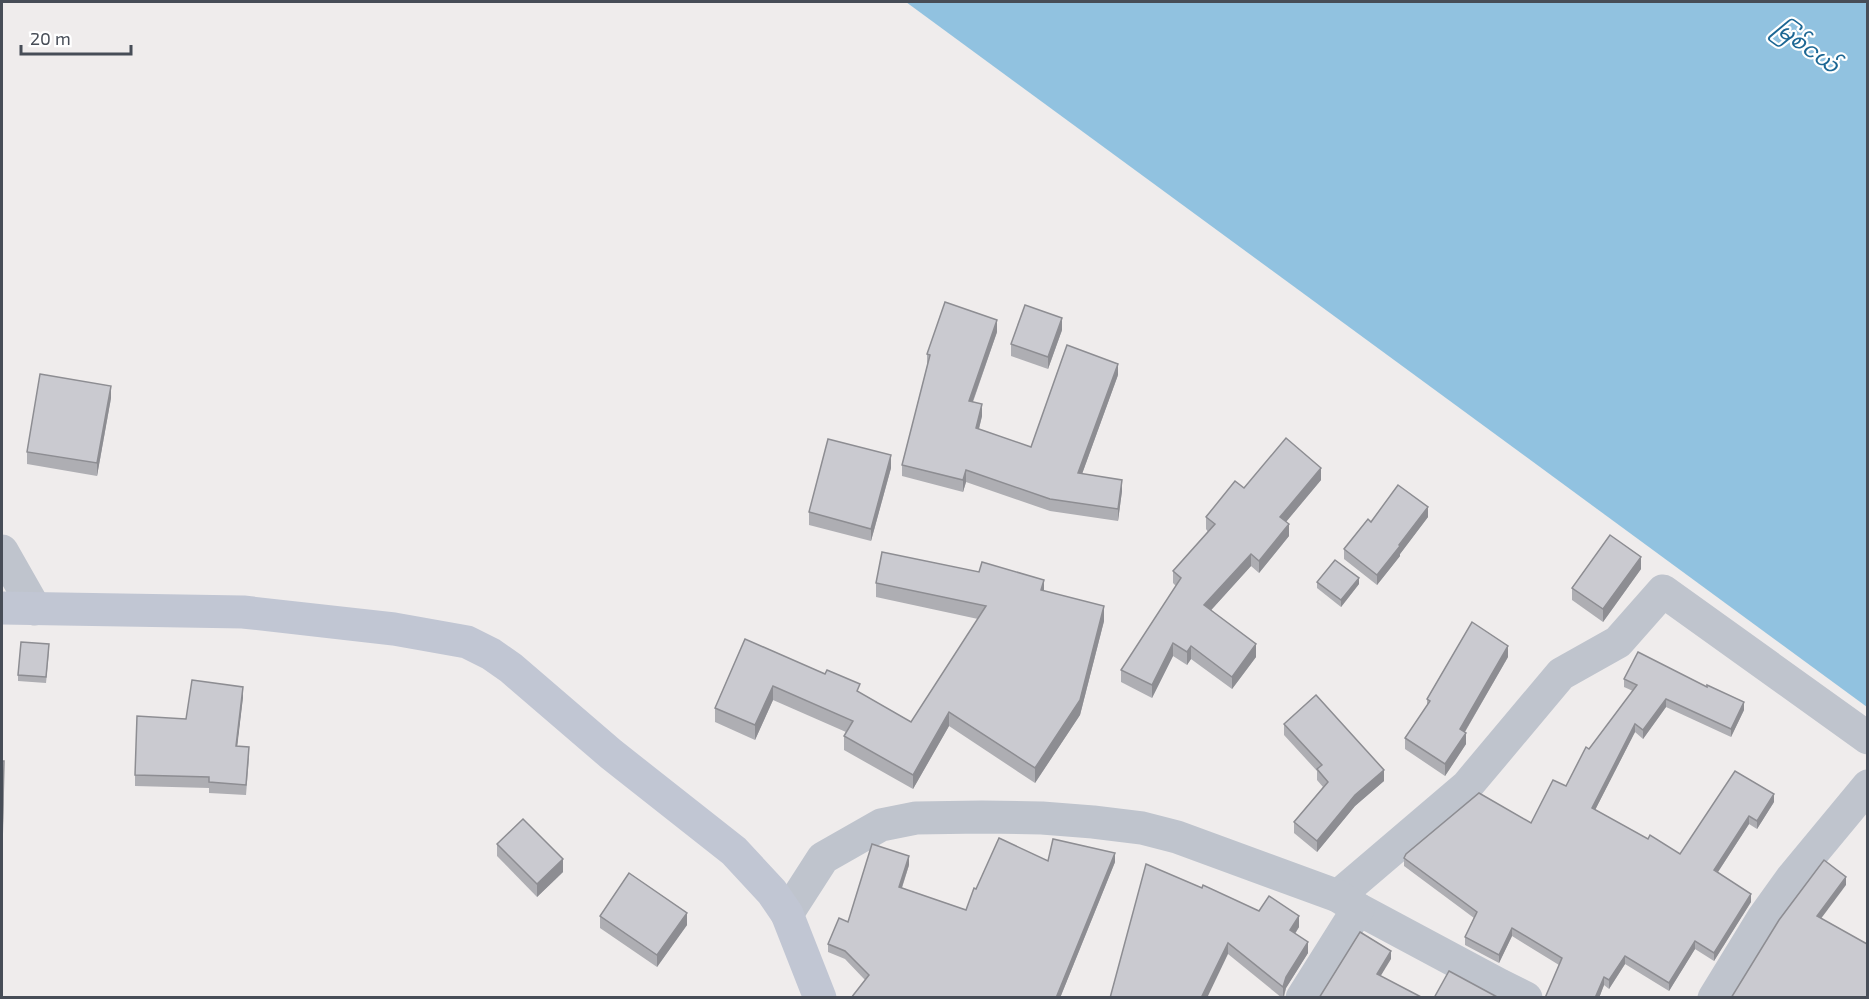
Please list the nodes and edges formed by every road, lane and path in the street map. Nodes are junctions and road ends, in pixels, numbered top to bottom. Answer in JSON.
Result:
{"nodes":[{"id":1,"x":2,"y":551,"type":"edge"},
{"id":2,"x":2,"y":608,"type":"edge"},
{"id":3,"x":36,"y":609,"type":"junction"},
{"id":4,"x":1868,"y":738,"type":"edge"},
{"id":5,"x":1868,"y":786,"type":"edge"},
{"id":6,"x":1348,"y":902,"type":"junction"},
{"id":7,"x":787,"y":914,"type":"junction"},
{"id":8,"x":820,"y":998,"type":"edge"},
{"id":9,"x":1302,"y":998,"type":"edge"},
{"id":10,"x":1526,"y":998,"type":"edge"},
{"id":11,"x":1714,"y":998,"type":"edge"}],
"edges":[{"from":1,"to":3,"type":"street"},
{"from":2,"to":3,"type":"street"},
{"from":3,"to":7,"type":"street"},
{"from":4,"to":6,"type":"street"},
{"from":5,"to":11,"type":"street"},
{"from":6,"to":7,"type":"street"},
{"from":6,"to":9,"type":"street"},
{"from":6,"to":10,"type":"street"},
{"from":7,"to":8,"type":"street"}]}
